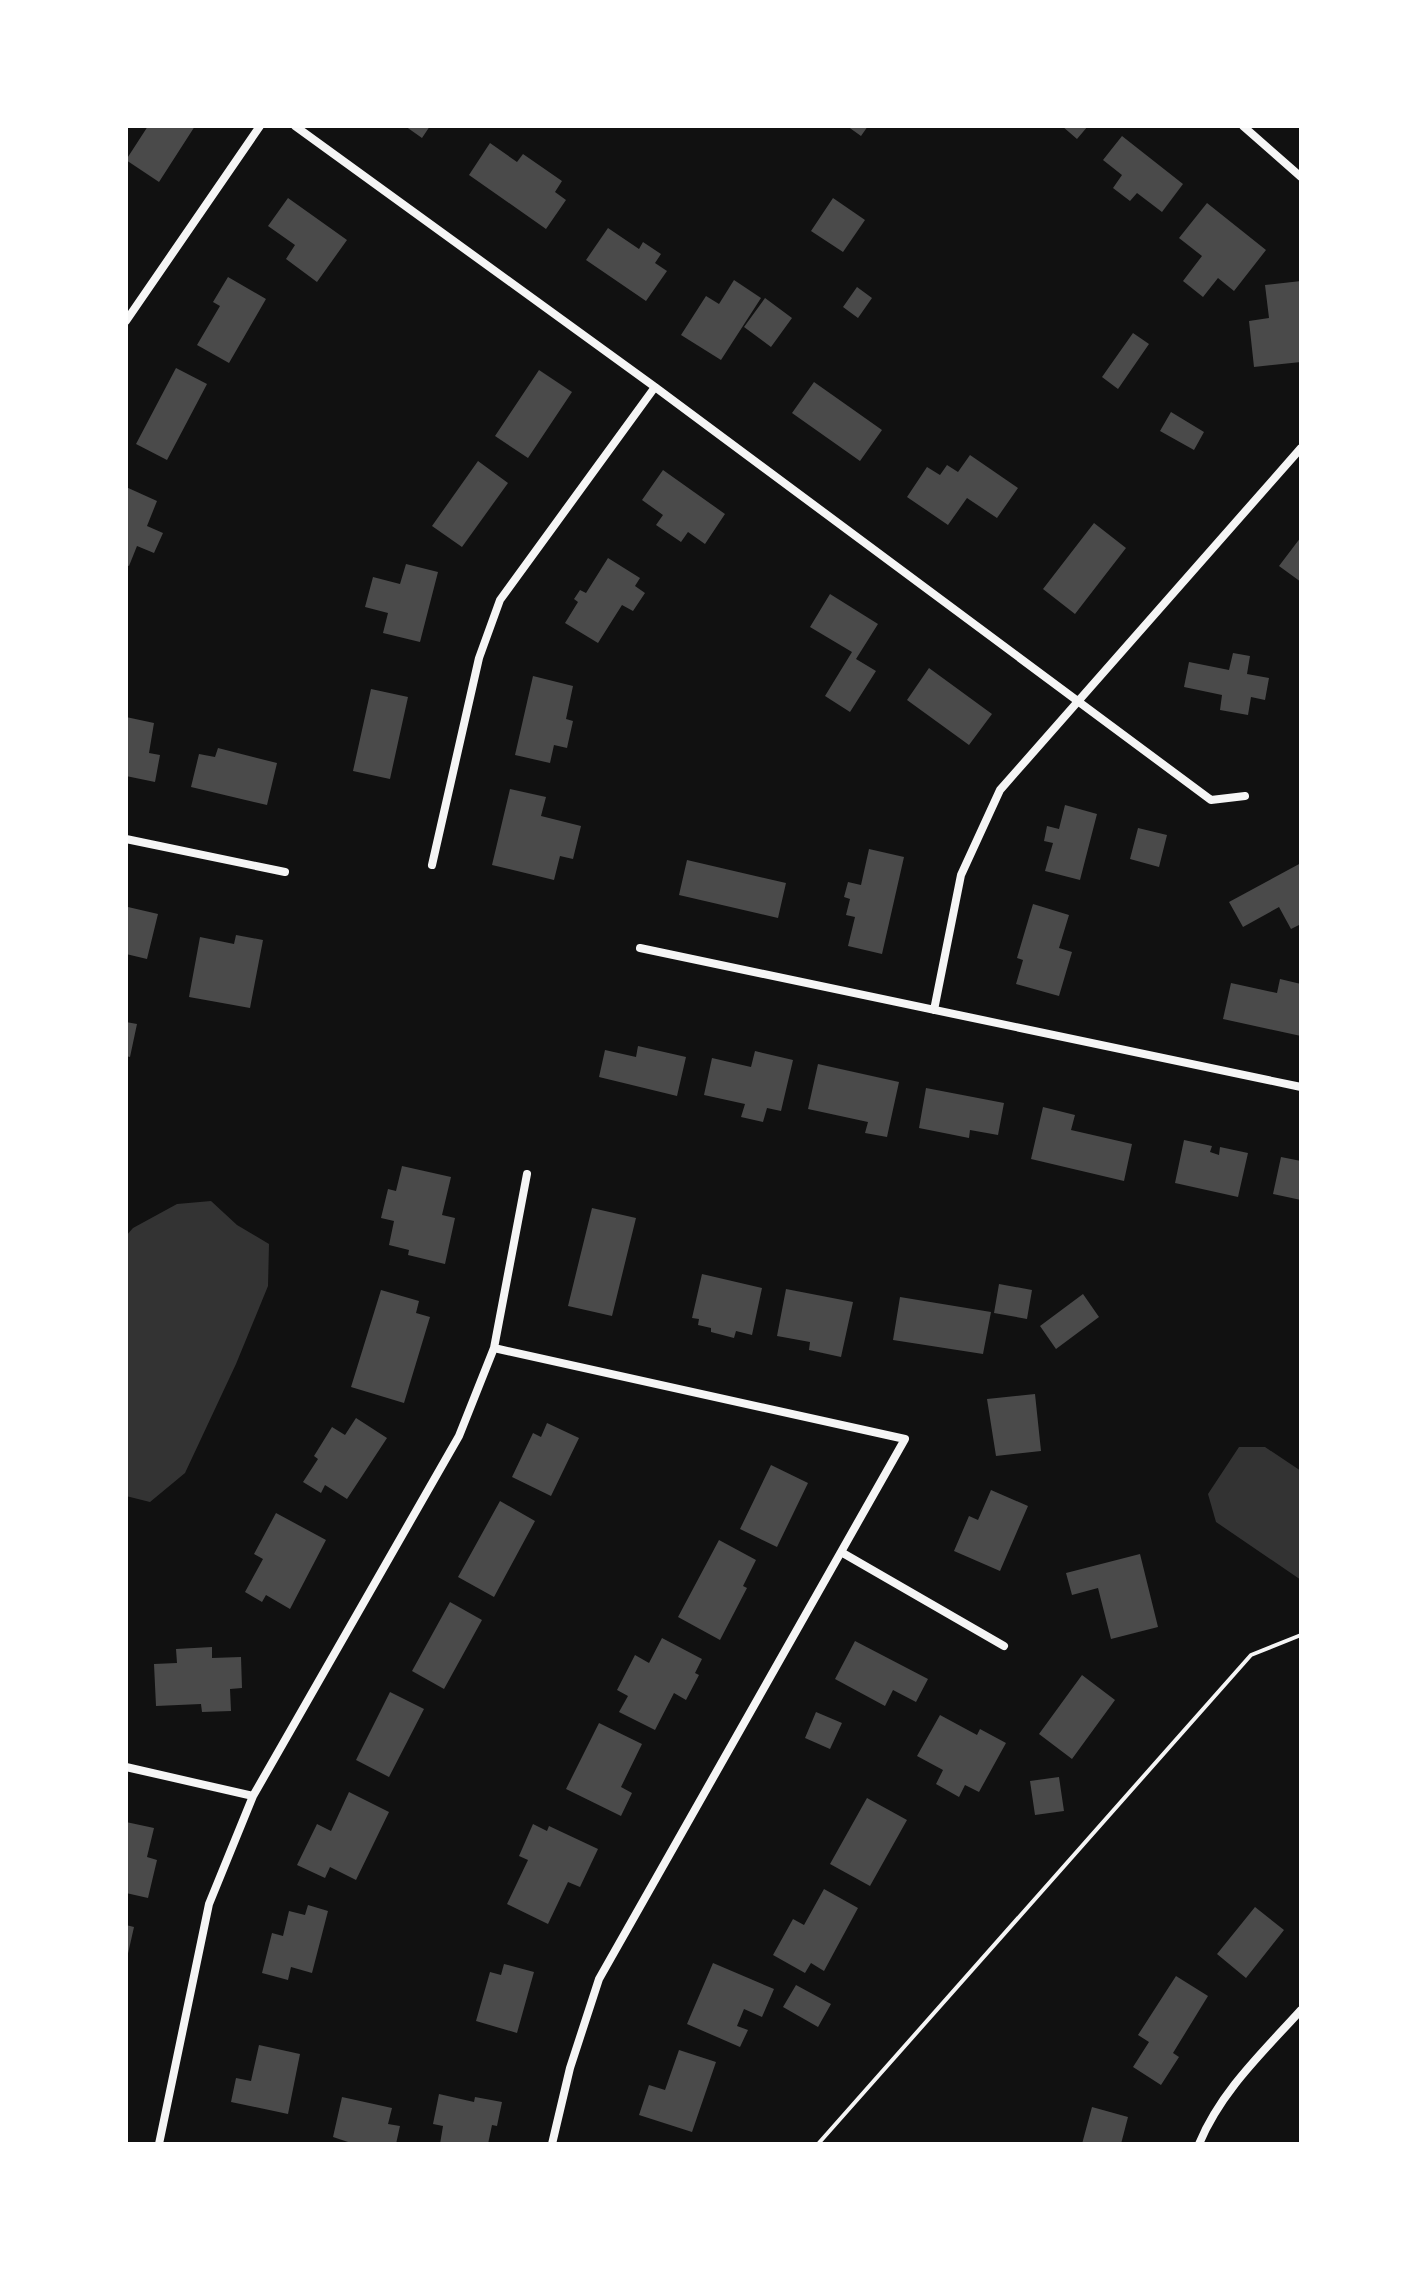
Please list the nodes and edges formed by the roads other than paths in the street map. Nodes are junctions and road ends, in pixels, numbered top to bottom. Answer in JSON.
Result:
{"nodes":[{"id":1,"x":260,"y":126,"type":"edge"},
{"id":2,"x":295,"y":126,"type":"edge"},
{"id":3,"x":1243,"y":126,"type":"edge"},
{"id":4,"x":1300,"y":175,"type":"edge"},
{"id":5,"x":126,"y":321,"type":"edge"},
{"id":6,"x":655,"y":387,"type":"junction"},
{"id":7,"x":1301,"y":448,"type":"edge"},
{"id":8,"x":1077,"y":701,"type":"junction"},
{"id":9,"x":1245,"y":796,"type":"dead end"},
{"id":10,"x":126,"y":839,"type":"edge"},
{"id":11,"x":432,"y":865,"type":"dead end"},
{"id":12,"x":285,"y":872,"type":"dead end"},
{"id":13,"x":640,"y":948,"type":"dead end"},
{"id":14,"x":934,"y":1010,"type":"junction"},
{"id":15,"x":1301,"y":1087,"type":"edge"},
{"id":16,"x":527,"y":1174,"type":"dead end"},
{"id":17,"x":494,"y":1348,"type":"junction"},
{"id":18,"x":841,"y":1552,"type":"junction"},
{"id":19,"x":1004,"y":1646,"type":"dead end"},
{"id":20,"x":126,"y":1767,"type":"edge"},
{"id":21,"x":253,"y":1796,"type":"junction"},
{"id":22,"x":1301,"y":2010,"type":"edge"},
{"id":23,"x":159,"y":2144,"type":"edge"},
{"id":24,"x":552,"y":2144,"type":"edge"},
{"id":25,"x":1199,"y":2144,"type":"edge"}],
"edges":[{"from":1,"to":5,"type":"street"},
{"from":2,"to":6,"type":"street"},
{"from":3,"to":4,"type":"street"},
{"from":6,"to":8,"type":"street"},
{"from":6,"to":11,"type":"street"},
{"from":7,"to":8,"type":"street"},
{"from":8,"to":9,"type":"street"},
{"from":8,"to":14,"type":"street"},
{"from":10,"to":12,"type":"street"},
{"from":13,"to":14,"type":"street"},
{"from":14,"to":15,"type":"street"},
{"from":16,"to":17,"type":"street"},
{"from":17,"to":18,"type":"street"},
{"from":17,"to":21,"type":"street"},
{"from":18,"to":19,"type":"street"},
{"from":18,"to":24,"type":"street"},
{"from":20,"to":21,"type":"street"},
{"from":21,"to":23,"type":"street"},
{"from":22,"to":25,"type":"street"}]}
